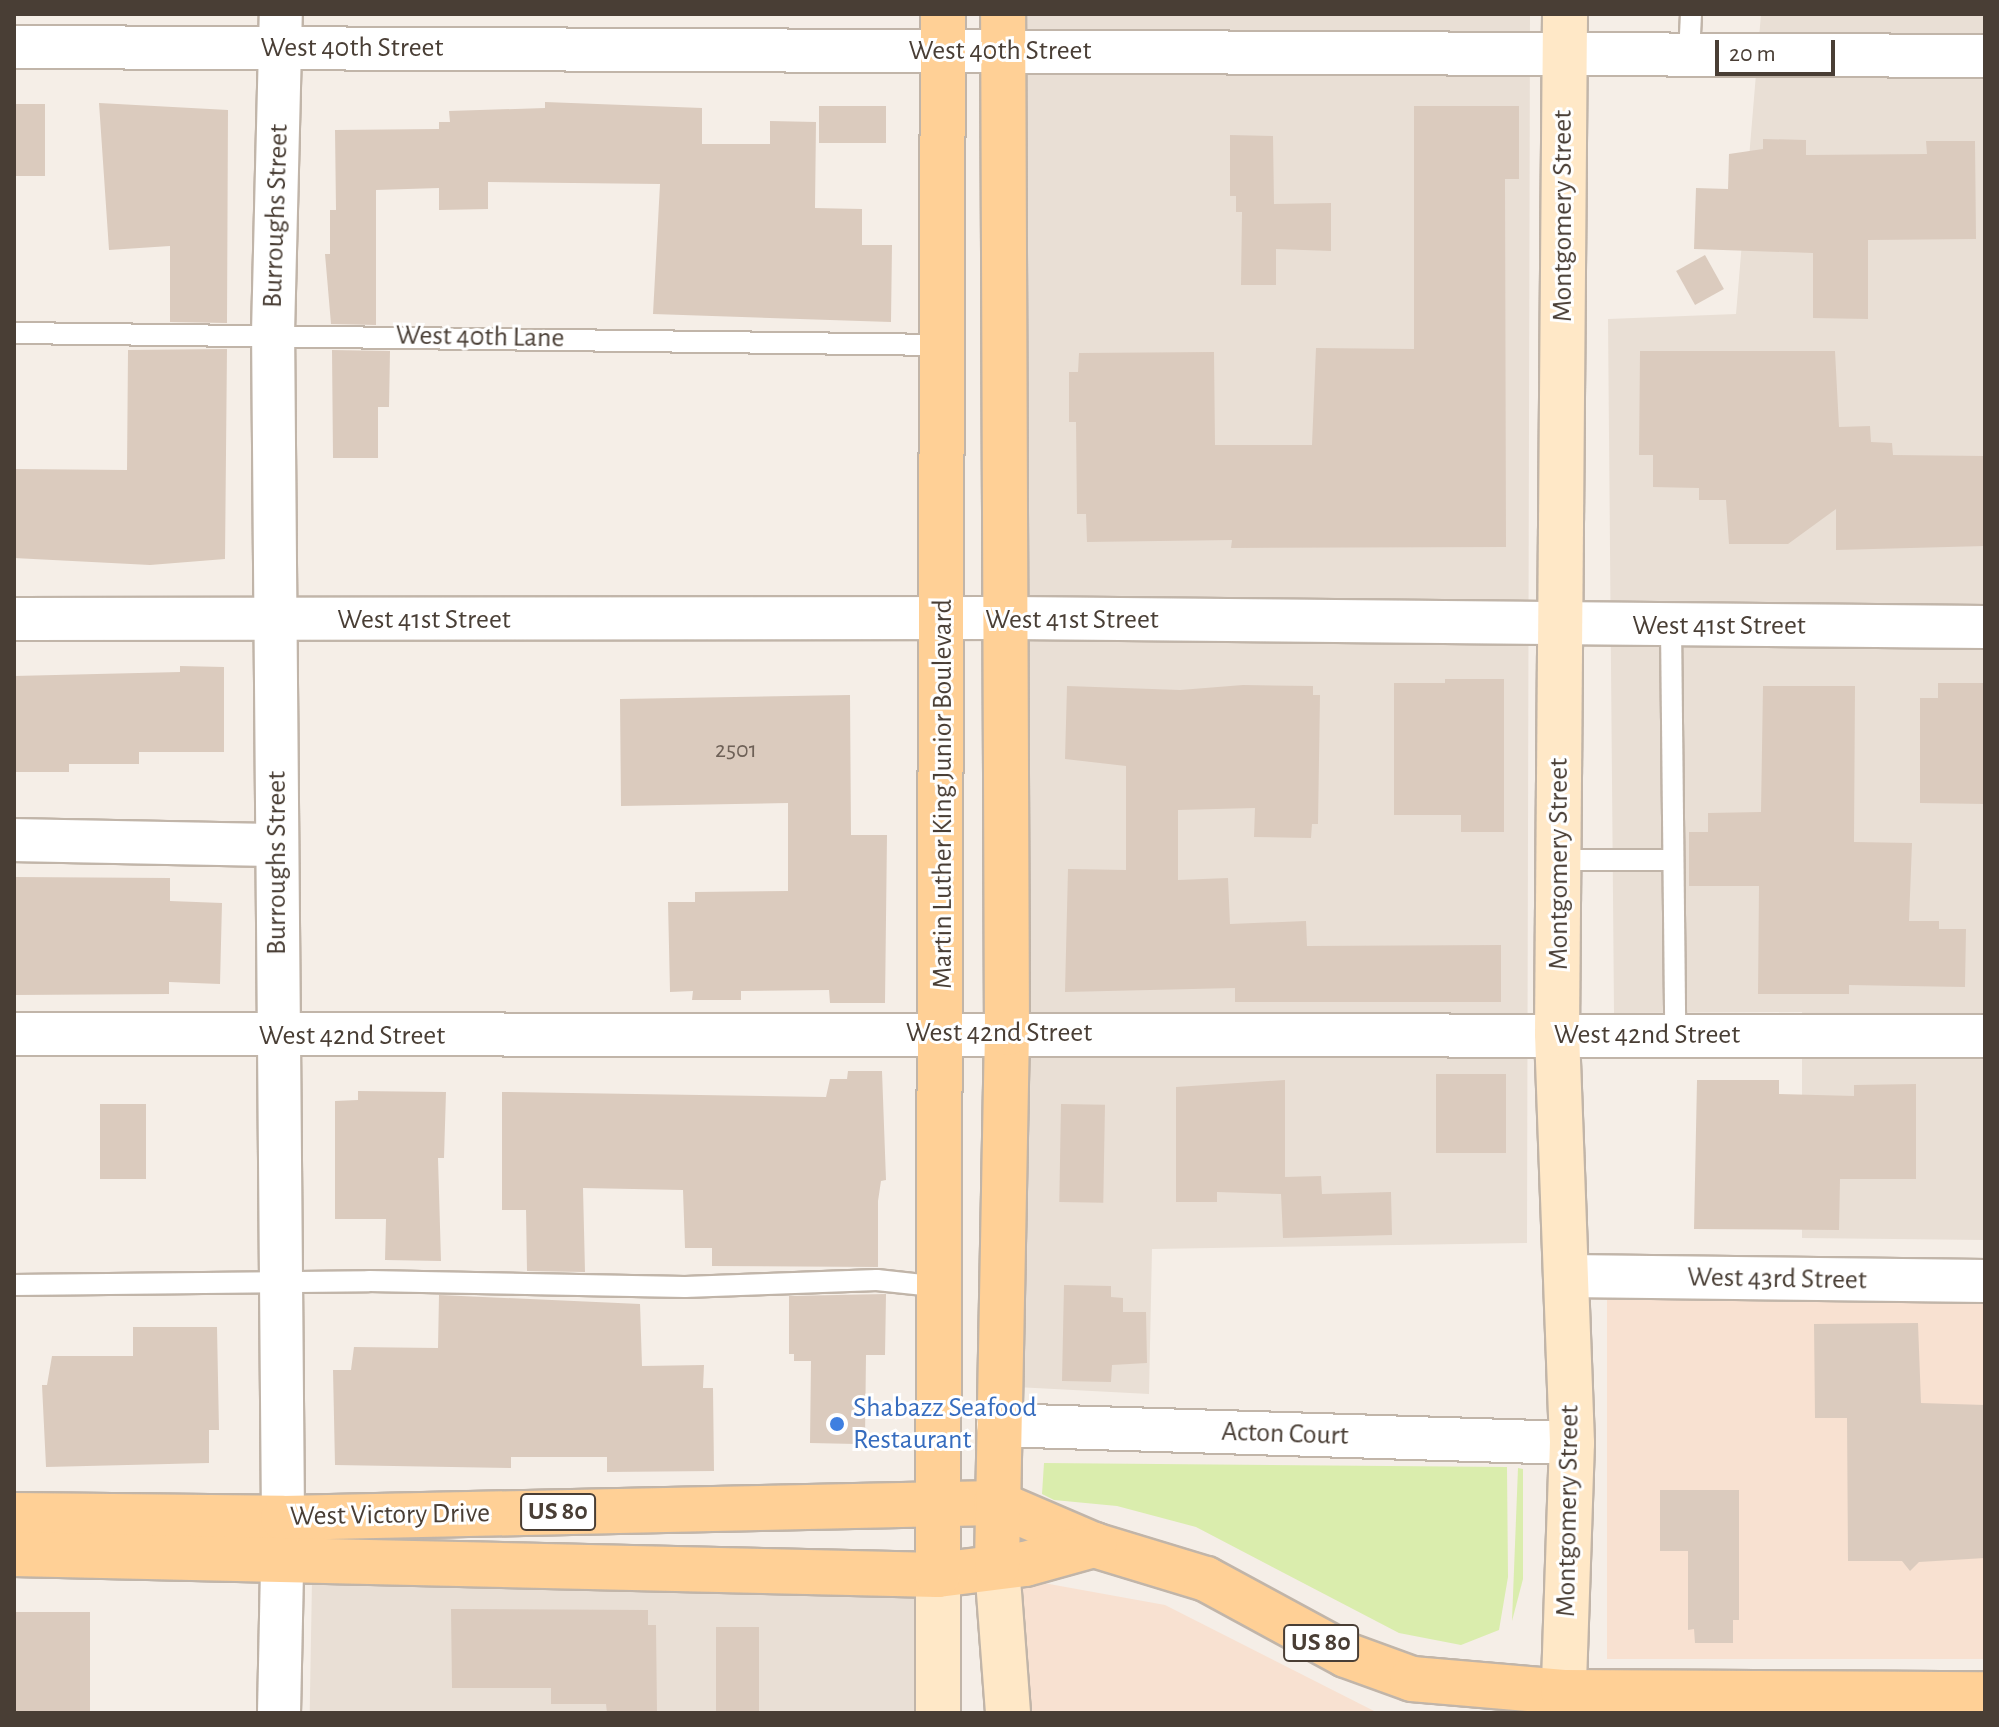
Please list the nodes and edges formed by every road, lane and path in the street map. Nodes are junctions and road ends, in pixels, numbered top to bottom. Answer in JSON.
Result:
{"nodes":[{"id":1,"x":1691,"y":14,"type":"edge"},
{"id":2,"x":281,"y":31,"type":"edge"},
{"id":3,"x":943,"y":32,"type":"edge"},
{"id":4,"x":1003,"y":32,"type":"edge"},
{"id":5,"x":1564,"y":34,"type":"edge"},
{"id":6,"x":14,"y":47,"type":"edge"},
{"id":7,"x":1689,"y":55,"type":"junction"},
{"id":8,"x":1985,"y":56,"type":"edge"},
{"id":9,"x":14,"y":333,"type":"edge"},
{"id":10,"x":273,"y":333,"type":"junction"},
{"id":11,"x":946,"y":345,"type":"junction"},
{"id":12,"x":1008,"y":618,"type":"junction"},
{"id":13,"x":14,"y":619,"type":"edge"},
{"id":14,"x":278,"y":620,"type":"junction"},
{"id":15,"x":944,"y":621,"type":"junction"},
{"id":16,"x":1560,"y":625,"type":"junction"},
{"id":17,"x":1671,"y":626,"type":"junction"},
{"id":18,"x":1985,"y":627,"type":"edge"},
{"id":19,"x":14,"y":840,"type":"edge"},
{"id":20,"x":277,"y":845,"type":"junction"},
{"id":21,"x":1559,"y":860,"type":"junction"},
{"id":22,"x":1673,"y":860,"type":"junction"},
{"id":23,"x":942,"y":1031,"type":"junction"},
{"id":24,"x":1007,"y":1033,"type":"junction"},
{"id":25,"x":14,"y":1034,"type":"edge"},
{"id":26,"x":1557,"y":1034,"type":"junction"},
{"id":27,"x":1675,"y":1035,"type":"junction"},
{"id":28,"x":1985,"y":1036,"type":"edge"},
{"id":29,"x":277,"y":1037,"type":"junction"},
{"id":30,"x":1568,"y":1276,"type":"junction"},
{"id":31,"x":1985,"y":1281,"type":"edge"},
{"id":32,"x":14,"y":1285,"type":"edge"},
{"id":33,"x":280,"y":1286,"type":"junction"},
{"id":34,"x":941,"y":1287,"type":"junction"},
{"id":35,"x":998,"y":1425,"type":"junction"},
{"id":36,"x":1572,"y":1443,"type":"junction"},
{"id":37,"x":996,"y":1503,"type":"junction"},
{"id":38,"x":940,"y":1505,"type":"junction"},
{"id":39,"x":14,"y":1515,"type":"edge"},
{"id":40,"x":282,"y":1538,"type":"junction"},
{"id":41,"x":1094,"y":1545,"type":"junction"},
{"id":42,"x":14,"y":1554,"type":"edge"},
{"id":43,"x":997,"y":1566,"type":"junction"},
{"id":44,"x":938,"y":1575,"type":"junction"},
{"id":45,"x":1985,"y":1694,"type":"edge"},
{"id":46,"x":1563,"y":1702,"type":"edge"},
{"id":47,"x":279,"y":1713,"type":"edge"},
{"id":48,"x":938,"y":1713,"type":"edge"},
{"id":49,"x":1008,"y":1713,"type":"edge"}],
"edges":[{"from":1,"to":7,"type":"lane"},
{"from":2,"to":3,"type":"street","name":"West 40th Street"},
{"from":2,"to":6,"type":"street","name":"West 40th Street"},
{"from":2,"to":10,"type":"street","name":"Burroughs Street"},
{"from":3,"to":4,"type":"street","name":"West 40th Street"},
{"from":3,"to":11,"type":"main road","name":"Martin Luther King Junior Boulevard"},
{"from":4,"to":5,"type":"street","name":"West 40th Street"},
{"from":4,"to":12,"type":"main road"},
{"from":5,"to":7,"type":"street","name":"West 40th Street"},
{"from":5,"to":16,"type":"main road","name":"Montgomery Street"},
{"from":7,"to":8,"type":"street","name":"West 40th Street"},
{"from":9,"to":10,"type":"lane","name":"West 40th Lane"},
{"from":10,"to":11,"type":"lane","name":"West 40th Lane"},
{"from":10,"to":14,"type":"street","name":"Burroughs Street"},
{"from":11,"to":15,"type":"main road","name":"Martin Luther King Junior Boulevard"},
{"from":12,"to":15,"type":"street","name":"West 41st Street"},
{"from":12,"to":16,"type":"street","name":"West 41st Street"},
{"from":12,"to":24,"type":"main road"},
{"from":13,"to":14,"type":"street","name":"West 41st Street"},
{"from":14,"to":15,"type":"street","name":"West 41st Street"},
{"from":14,"to":20,"type":"street","name":"Burroughs Street"},
{"from":15,"to":23,"type":"main road","name":"Martin Luther King Junior Boulevard"},
{"from":16,"to":17,"type":"street","name":"West 41st Street"},
{"from":16,"to":21,"type":"main road","name":"Montgomery Street"},
{"from":17,"to":18,"type":"street","name":"West 41st Street"},
{"from":17,"to":22,"type":"lane"},
{"from":19,"to":20,"type":"street"},
{"from":20,"to":29,"type":"street","name":"Burroughs Street"},
{"from":21,"to":22,"type":"lane"},
{"from":21,"to":26,"type":"main road","name":"Montgomery Street"},
{"from":22,"to":27,"type":"lane"},
{"from":23,"to":24,"type":"street","name":"West 42nd Street"},
{"from":23,"to":29,"type":"street","name":"West 42nd Street"},
{"from":23,"to":34,"type":"main road","name":"Martin Luther King Junior Boulevard"},
{"from":24,"to":26,"type":"street","name":"West 42nd Street"},
{"from":24,"to":35,"type":"main road"},
{"from":25,"to":29,"type":"street","name":"West 42nd Street"},
{"from":26,"to":27,"type":"street","name":"West 42nd Street"},
{"from":26,"to":30,"type":"main road","name":"Montgomery Street"},
{"from":27,"to":28,"type":"street","name":"West 42nd Street"},
{"from":29,"to":33,"type":"street","name":"Burroughs Street"},
{"from":30,"to":31,"type":"street","name":"West 43rd Street"},
{"from":30,"to":36,"type":"main road","name":"Montgomery Street"},
{"from":32,"to":33,"type":"lane"},
{"from":33,"to":34,"type":"lane"},
{"from":33,"to":40,"type":"street","name":"Burroughs Street"},
{"from":34,"to":38,"type":"main road","name":"Martin Luther King Junior Boulevard"},
{"from":35,"to":36,"type":"street","name":"Acton Court"},
{"from":35,"to":37,"type":"main road"},
{"from":36,"to":46,"type":"main road","name":"Montgomery Street"},
{"from":37,"to":38,"type":"main road","name":"West Victory Drive","number":"US 80"},
{"from":37,"to":41,"type":"main road","name":"West Victory Drive","number":"US 80"},
{"from":37,"to":43,"type":"main road"},
{"from":38,"to":40,"type":"main road","name":"West Victory Drive","number":"US 80"},
{"from":38,"to":44,"type":"main road","name":"Martin Luther King Junior Boulevard"},
{"from":39,"to":40,"type":"main road","name":"West Victory Drive","number":"US 80"},
{"from":40,"to":42,"type":"main road","name":"West Victory Drive","number":"US 80"},
{"from":40,"to":44,"type":"main road","name":"West Victory Drive","number":"US 80"},
{"from":40,"to":47,"type":"street","name":"Burroughs Street"},
{"from":41,"to":43,"type":"main road","name":"West Victory Drive","number":"US 80"},
{"from":41,"to":46,"type":"main road","name":"West Victory Drive","number":"US 80"},
{"from":43,"to":44,"type":"main road","name":"West Victory Drive","number":"US 80"},
{"from":43,"to":49,"type":"main road"},
{"from":44,"to":48,"type":"main road"},
{"from":45,"to":46,"type":"main road","name":"West Victory Drive","number":"US 80"}]}
